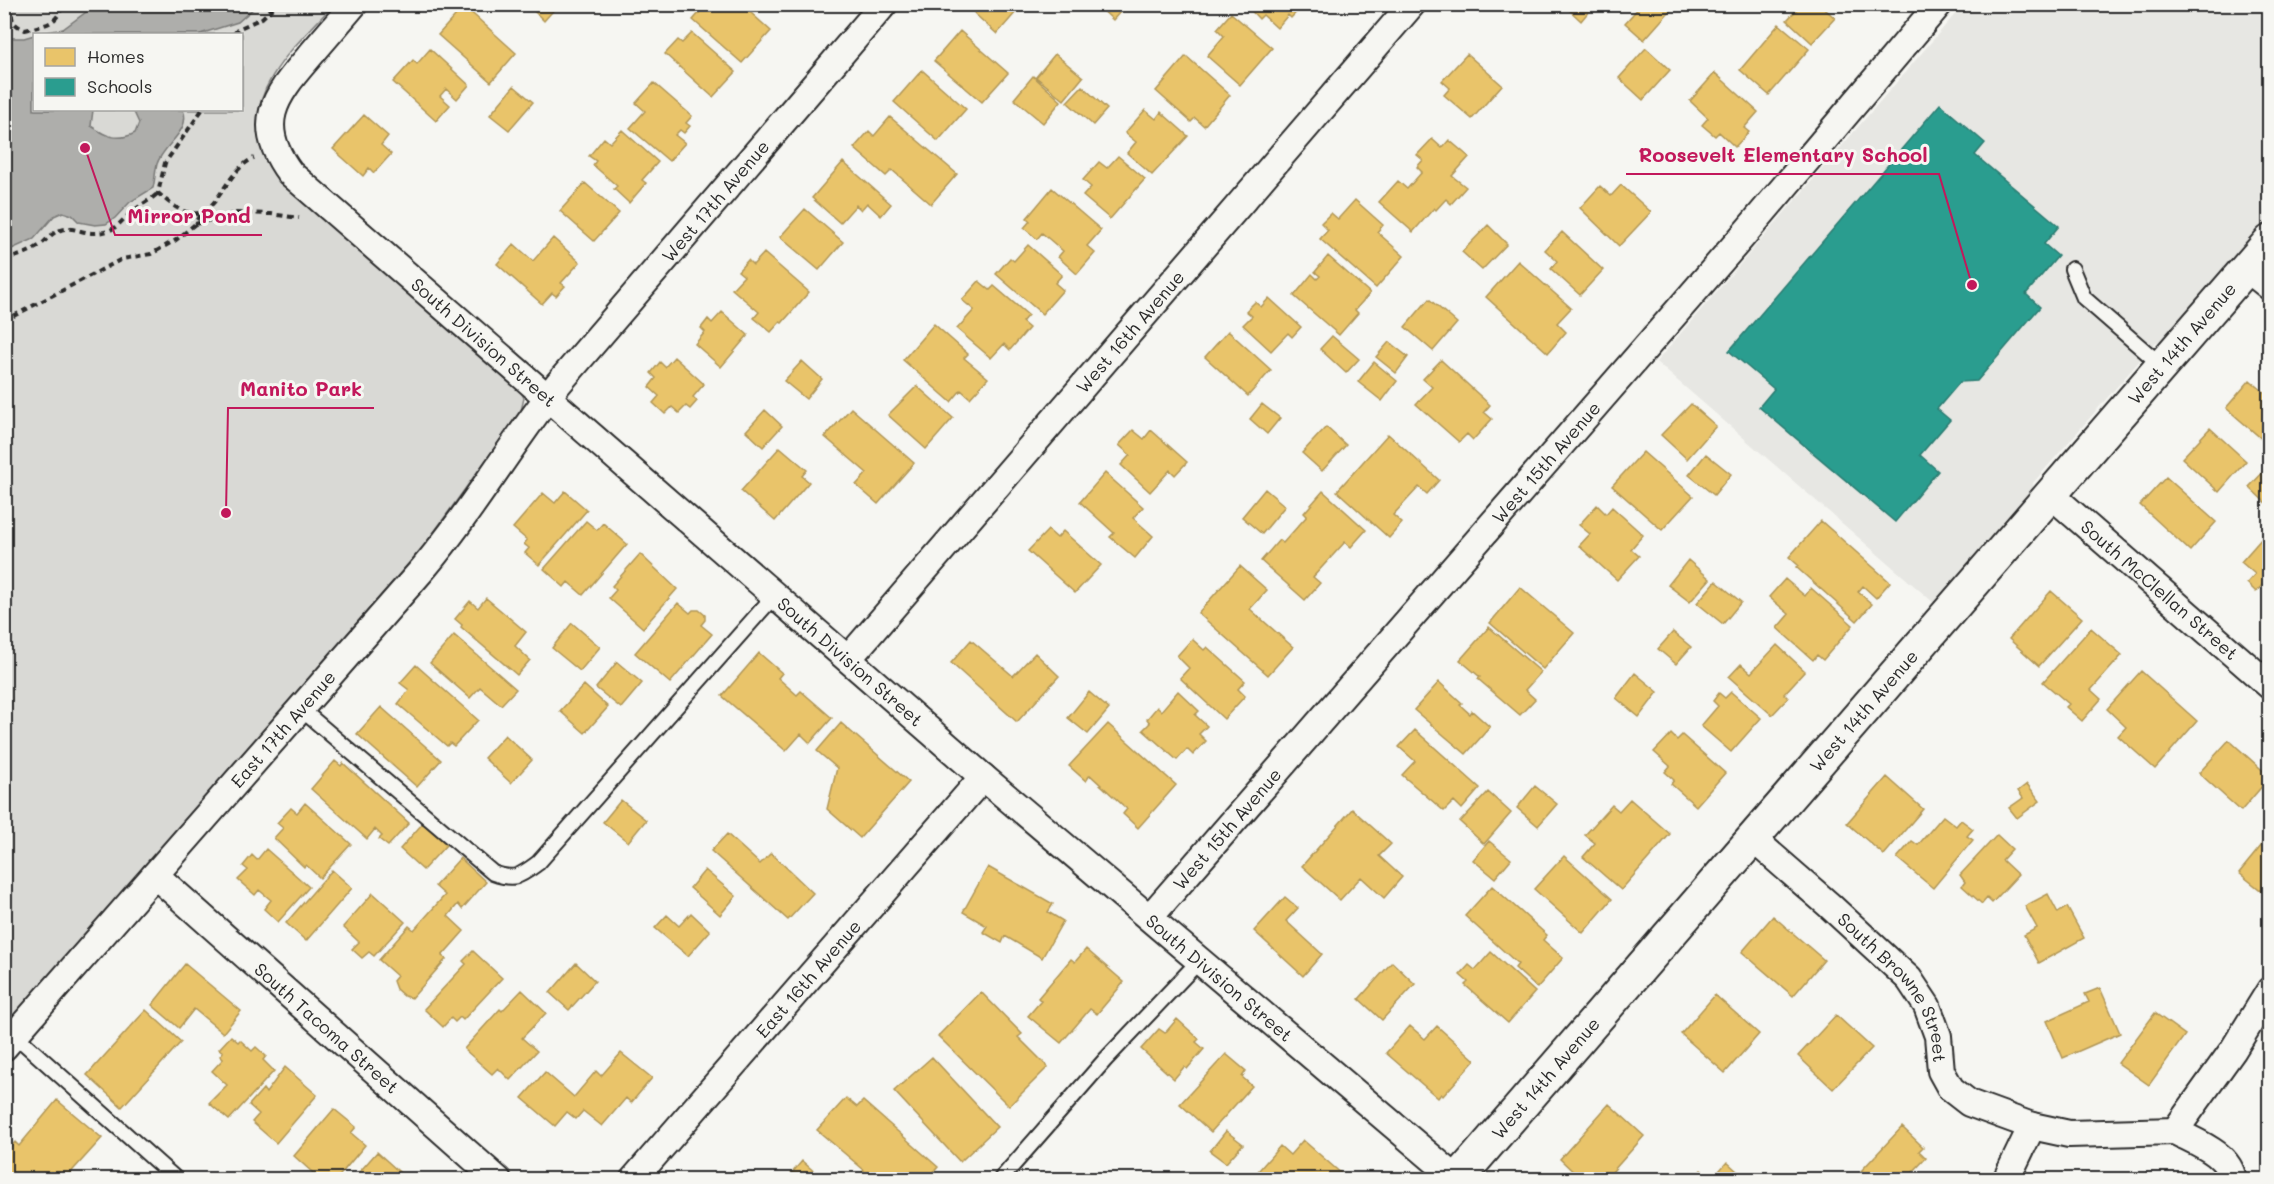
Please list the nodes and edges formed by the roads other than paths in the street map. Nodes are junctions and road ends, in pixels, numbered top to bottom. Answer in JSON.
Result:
{"nodes":[{"id":1,"x":354,"y":4,"type":"edge"},
{"id":2,"x":884,"y":4,"type":"edge"},
{"id":3,"x":1412,"y":4,"type":"edge"},
{"id":4,"x":1939,"y":4,"type":"edge"},
{"id":5,"x":2270,"y":241,"type":"edge"},
{"id":6,"x":2072,"y":269,"type":"dead end"},
{"id":7,"x":2258,"y":278,"type":"edge"},
{"id":8,"x":2161,"y":365,"type":"junction"},
{"id":9,"x":547,"y":398,"type":"junction"},
{"id":10,"x":2049,"y":493,"type":"junction"},
{"id":11,"x":774,"y":596,"type":"junction"},
{"id":12,"x":848,"y":659,"type":"junction"},
{"id":13,"x":2270,"y":686,"type":"edge"},
{"id":14,"x":301,"y":709,"type":"junction"},
{"id":15,"x":983,"y":777,"type":"junction"},
{"id":16,"x":1752,"y":838,"type":"junction"},
{"id":17,"x":155,"y":875,"type":"junction"},
{"id":18,"x":1150,"y":917,"type":"junction"},
{"id":19,"x":1200,"y":960,"type":"junction"},
{"id":20,"x":2270,"y":990,"type":"edge"},
{"id":21,"x":10,"y":1041,"type":"edge"},
{"id":22,"x":2032,"y":1126,"type":"junction"},
{"id":23,"x":2175,"y":1131,"type":"junction"},
{"id":24,"x":177,"y":1179,"type":"edge"},
{"id":25,"x":498,"y":1179,"type":"edge"},
{"id":26,"x":633,"y":1179,"type":"edge"},
{"id":27,"x":1000,"y":1179,"type":"edge"},
{"id":28,"x":1457,"y":1179,"type":"edge"},
{"id":29,"x":2006,"y":1179,"type":"edge"},
{"id":30,"x":2233,"y":1179,"type":"edge"}],
"edges":[{"from":1,"to":9,"type":"street","name":"South Division Street"},
{"from":2,"to":9,"type":"street","name":"West 17th Avenue"},
{"from":3,"to":12,"type":"street","name":"West 16th Avenue"},
{"from":4,"to":18,"type":"street","name":"West 15th Avenue"},
{"from":5,"to":7,"type":"street","name":"West 14th Avenue"},
{"from":6,"to":8,"type":"lane"},
{"from":7,"to":8,"type":"street","name":"West 14th Avenue"},
{"from":8,"to":10,"type":"street","name":"West 14th Avenue"},
{"from":9,"to":11,"type":"street","name":"South Division Street"},
{"from":9,"to":14,"type":"street","name":"East 17th Avenue"},
{"from":10,"to":13,"type":"street","name":"South McClellan Street"},
{"from":10,"to":16,"type":"street","name":"West 14th Avenue"},
{"from":11,"to":12,"type":"street","name":"South Division Street"},
{"from":11,"to":14,"type":"lane"},
{"from":12,"to":15,"type":"street","name":"South Division Street"},
{"from":14,"to":17,"type":"street","name":"East 17th Avenue"},
{"from":15,"to":18,"type":"street","name":"South Division Street"},
{"from":15,"to":26,"type":"street","name":"East 16th Avenue"},
{"from":16,"to":22,"type":"street","name":"South Browne Street"},
{"from":16,"to":28,"type":"street","name":"West 14th Avenue"},
{"from":17,"to":21,"type":"street","name":"East 17th Avenue"},
{"from":17,"to":25,"type":"street","name":"South Tacoma Street"},
{"from":18,"to":19,"type":"street","name":"South Division Street"},
{"from":19,"to":27,"type":"lane"},
{"from":19,"to":28,"type":"street","name":"South Division Street"},
{"from":20,"to":23,"type":"street"},
{"from":21,"to":24,"type":"lane"},
{"from":22,"to":23,"type":"street","name":"South Browne Street"},
{"from":22,"to":29,"type":"street"},
{"from":23,"to":30,"type":"street"}]}
